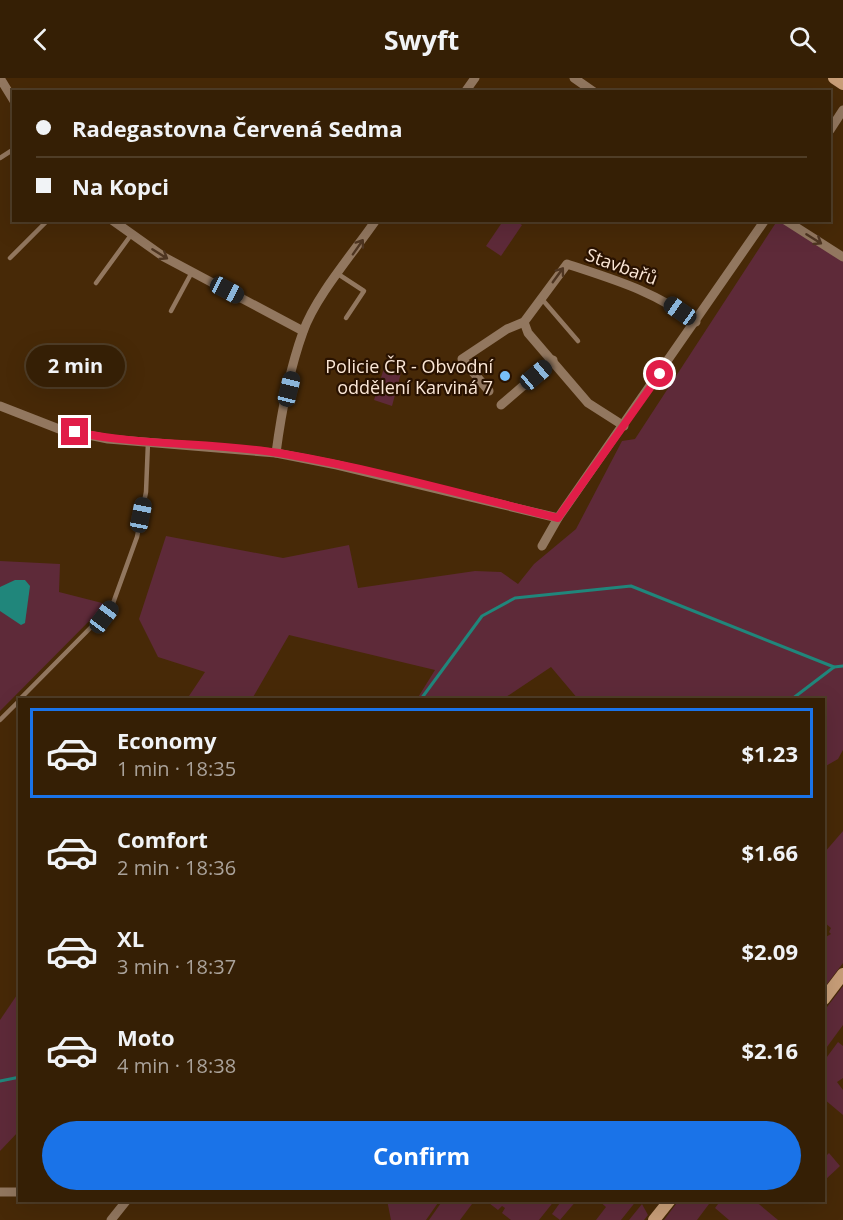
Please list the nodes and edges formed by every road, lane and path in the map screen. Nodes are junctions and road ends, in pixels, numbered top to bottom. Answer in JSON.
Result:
{"nodes":[{"id":1,"x":574,"y":78,"type":"edge"},
{"id":2,"x":834,"y":78,"type":"edge"},
{"id":3,"x":1,"y":81,"type":"edge"},
{"id":4,"x":843,"y":84,"type":"edge"},
{"id":5,"x":591,"y":90,"type":"edge"},
{"id":6,"x":12,"y":98,"type":"edge"},
{"id":7,"x":843,"y":110,"type":"edge"},
{"id":8,"x":831,"y":128,"type":"edge"},
{"id":9,"x":46,"y":222,"type":"edge"},
{"id":10,"x":115,"y":222,"type":"edge"},
{"id":11,"x":375,"y":222,"type":"edge"},
{"id":12,"x":764,"y":222,"type":"edge"},
{"id":13,"x":788,"y":222,"type":"edge"},
{"id":14,"x":131,"y":234,"type":"junction"},
{"id":15,"x":843,"y":257,"type":"edge"},
{"id":16,"x":10,"y":258,"type":"dead end"},
{"id":17,"x":192,"y":272,"type":"junction"},
{"id":18,"x":338,"y":274,"type":"junction"},
{"id":19,"x":96,"y":284,"type":"dead end"},
{"id":20,"x":541,"y":298,"type":"junction"},
{"id":21,"x":171,"y":311,"type":"dead end"},
{"id":22,"x":346,"y":318,"type":"dead end"},
{"id":23,"x":524,"y":322,"type":"junction"},
{"id":24,"x":696,"y":322,"type":"junction"},
{"id":25,"x":303,"y":331,"type":"junction"},
{"id":26,"x":578,"y":341,"type":"dead end"},
{"id":27,"x":554,"y":360,"type":"junction"},
{"id":28,"x":489,"y":390,"type":"dead end"},
{"id":29,"x":501,"y":405,"type":"dead end"},
{"id":30,"x":0,"y":406,"type":"edge"},
{"id":31,"x":624,"y":426,"type":"junction"},
{"id":32,"x":148,"y":442,"type":"junction"},
{"id":33,"x":276,"y":453,"type":"junction"},
{"id":34,"x":558,"y":518,"type":"junction"},
{"id":35,"x":542,"y":546,"type":"dead end"},
{"id":36,"x":21,"y":698,"type":"edge"},
{"id":37,"x":18,"y":701,"type":"edge"},
{"id":38,"x":0,"y":720,"type":"edge"},
{"id":39,"x":843,"y":974,"type":"edge"},
{"id":40,"x":825,"y":998,"type":"edge"},
{"id":41,"x":0,"y":1192,"type":"edge"},
{"id":42,"x":18,"y":1192,"type":"edge"},
{"id":43,"x":125,"y":1202,"type":"edge"},
{"id":44,"x":668,"y":1202,"type":"edge"},
{"id":45,"x":111,"y":1220,"type":"edge"},
{"id":46,"x":654,"y":1220,"type":"edge"}],
"edges":[{"from":1,"to":5,"type":"street"},
{"from":2,"to":4,"type":"street"},
{"from":3,"to":6,"type":"street"},
{"from":7,"to":8,"type":"street"},
{"from":9,"to":16,"type":"lane"},
{"from":10,"to":14,"type":"street"},
{"from":18,"to":11,"type":"street","one_way":true},
{"from":12,"to":24,"type":"street"},
{"from":13,"to":15,"type":"street","one_way":true},
{"from":14,"to":17,"type":"street","one_way":true},
{"from":14,"to":19,"type":"lane"},
{"from":17,"to":21,"type":"lane"},
{"from":17,"to":25,"type":"street"},
{"from":18,"to":22,"type":"lane"},
{"from":18,"to":25,"type":"street"},
{"from":20,"to":23,"type":"street","name":"Stavbařů"},
{"from":20,"to":24,"type":"street","name":"Stavbařů","one_way":true},
{"from":20,"to":26,"type":"lane"},
{"from":23,"to":27,"type":"street"},
{"from":23,"to":28,"type":"street","name":"Stavbařů"},
{"from":24,"to":31,"type":"street"},
{"from":25,"to":33,"type":"street"},
{"from":27,"to":29,"type":"street"},
{"from":27,"to":31,"type":"street"},
{"from":30,"to":32,"type":"street"},
{"from":31,"to":34,"type":"street"},
{"from":32,"to":33,"type":"street"},
{"from":32,"to":36,"type":"lane"},
{"from":33,"to":34,"type":"street"},
{"from":34,"to":35,"type":"street"},
{"from":37,"to":38,"type":"lane"},
{"from":39,"to":40,"type":"street"},
{"from":41,"to":42,"type":"street"},
{"from":43,"to":45,"type":"street"},
{"from":44,"to":46,"type":"street"}]}
